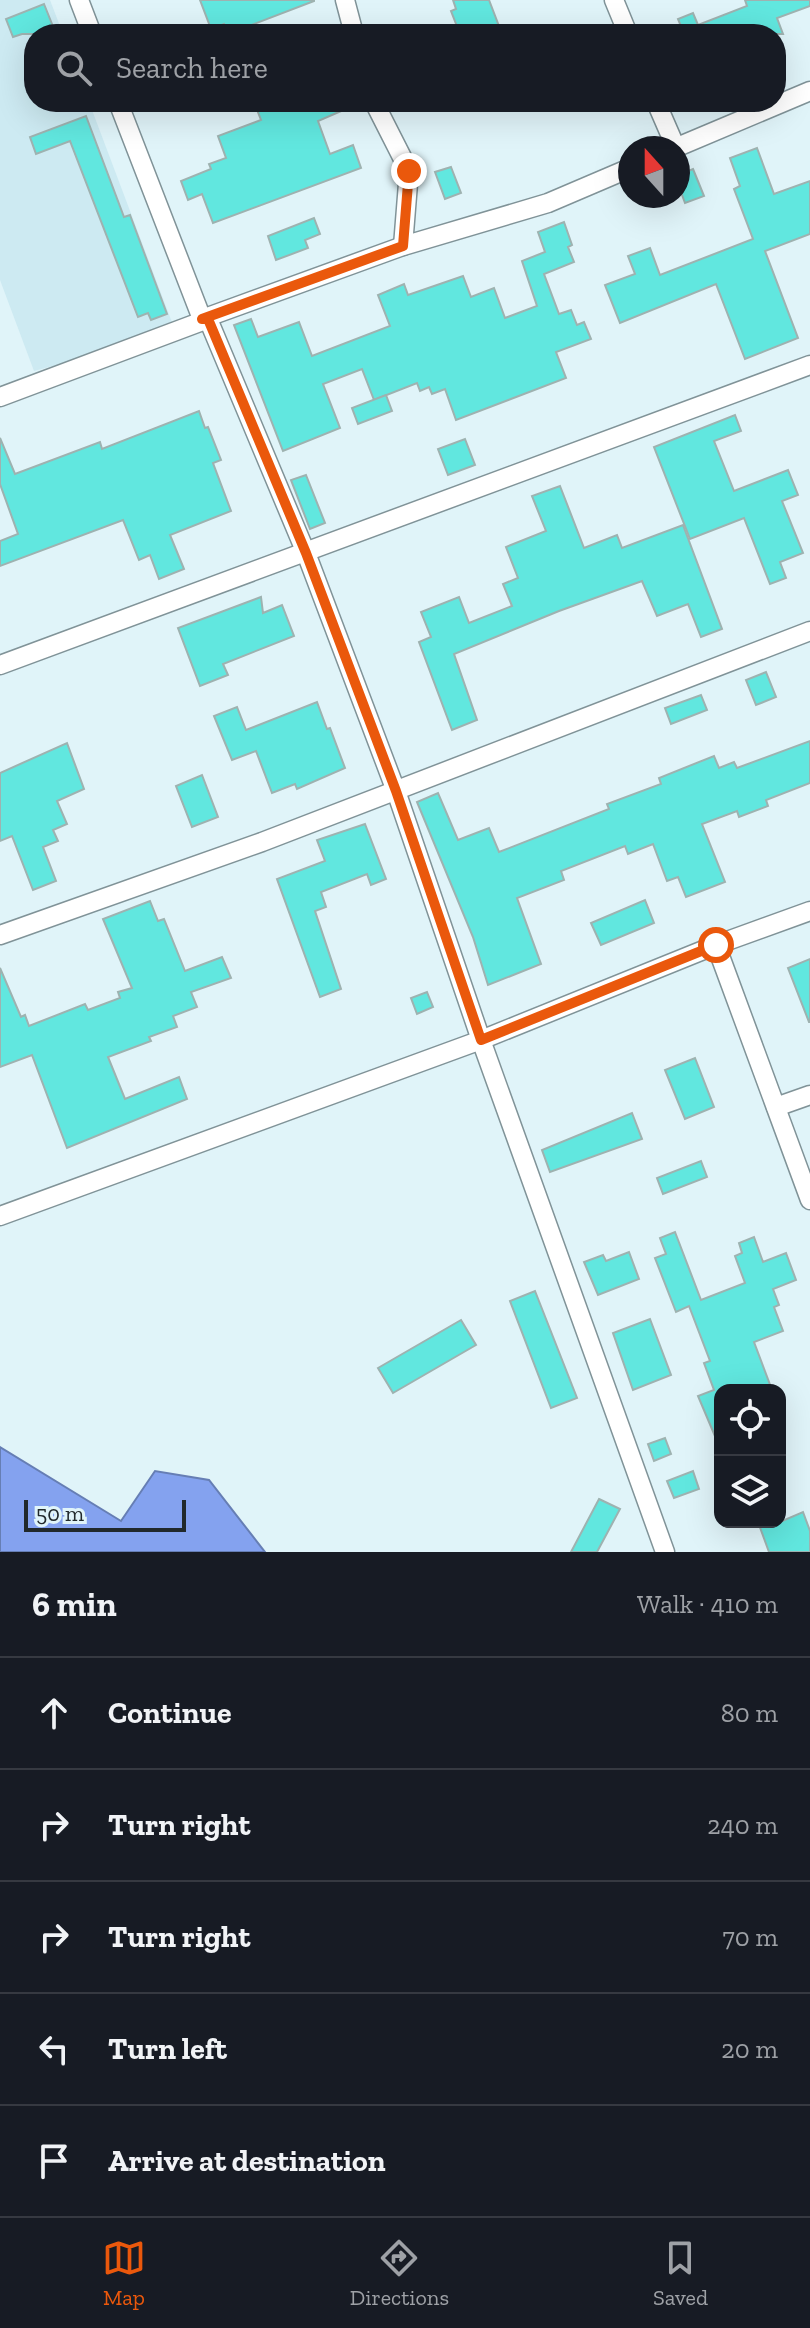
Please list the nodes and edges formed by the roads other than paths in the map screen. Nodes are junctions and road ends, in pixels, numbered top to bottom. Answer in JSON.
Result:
{"nodes":[{"id":1,"x":79,"y":0,"type":"edge"},
{"id":2,"x":345,"y":0,"type":"edge"},
{"id":3,"x":614,"y":0,"type":"edge"},
{"id":4,"x":88,"y":24,"type":"edge"},
{"id":5,"x":351,"y":24,"type":"edge"},
{"id":6,"x":624,"y":24,"type":"edge"},
{"id":7,"x":810,"y":91,"type":"edge"},
{"id":8,"x":786,"y":101,"type":"edge"},
{"id":9,"x":122,"y":112,"type":"edge"},
{"id":10,"x":379,"y":112,"type":"edge"},
{"id":11,"x":660,"y":112,"type":"edge"},
{"id":12,"x":761,"y":112,"type":"edge"},
{"id":13,"x":671,"y":136,"type":"edge"},
{"id":14,"x":690,"y":142,"type":"edge"},
{"id":15,"x":618,"y":173,"type":"edge"},
{"id":16,"x":403,"y":246,"type":"junction"},
{"id":17,"x":205,"y":319,"type":"junction"},
{"id":18,"x":810,"y":365,"type":"edge"},
{"id":19,"x":0,"y":397,"type":"edge"},
{"id":20,"x":306,"y":553,"type":"junction"},
{"id":21,"x":810,"y":631,"type":"edge"},
{"id":22,"x":0,"y":665,"type":"edge"},
{"id":23,"x":396,"y":791,"type":"junction"},
{"id":24,"x":810,"y":911,"type":"edge"},
{"id":25,"x":0,"y":935,"type":"edge"},
{"id":26,"x":716,"y":945,"type":"junction"},
{"id":27,"x":481,"y":1040,"type":"junction"},
{"id":28,"x":810,"y":1095,"type":"edge"},
{"id":29,"x":776,"y":1107,"type":"junction"},
{"id":30,"x":810,"y":1200,"type":"edge"},
{"id":31,"x":0,"y":1216,"type":"edge"},
{"id":32,"x":665,"y":1552,"type":"edge"}],
"edges":[{"from":1,"to":4,"type":"street"},
{"from":2,"to":5,"type":"street"},
{"from":3,"to":6,"type":"street"},
{"from":7,"to":8,"type":"street"},
{"from":9,"to":17,"type":"street"},
{"from":10,"to":16,"type":"street"},
{"from":11,"to":13,"type":"street"},
{"from":12,"to":14,"type":"street"},
{"from":15,"to":16,"type":"street"},
{"from":16,"to":17,"type":"street"},
{"from":17,"to":19,"type":"street"},
{"from":17,"to":20,"type":"street"},
{"from":18,"to":20,"type":"street"},
{"from":20,"to":22,"type":"street"},
{"from":20,"to":23,"type":"street"},
{"from":21,"to":23,"type":"street"},
{"from":23,"to":25,"type":"street"},
{"from":23,"to":27,"type":"street"},
{"from":24,"to":26,"type":"street"},
{"from":26,"to":27,"type":"street"},
{"from":26,"to":29,"type":"street"},
{"from":27,"to":31,"type":"street"},
{"from":27,"to":32,"type":"street"},
{"from":28,"to":29,"type":"street"},
{"from":29,"to":30,"type":"street"}]}
